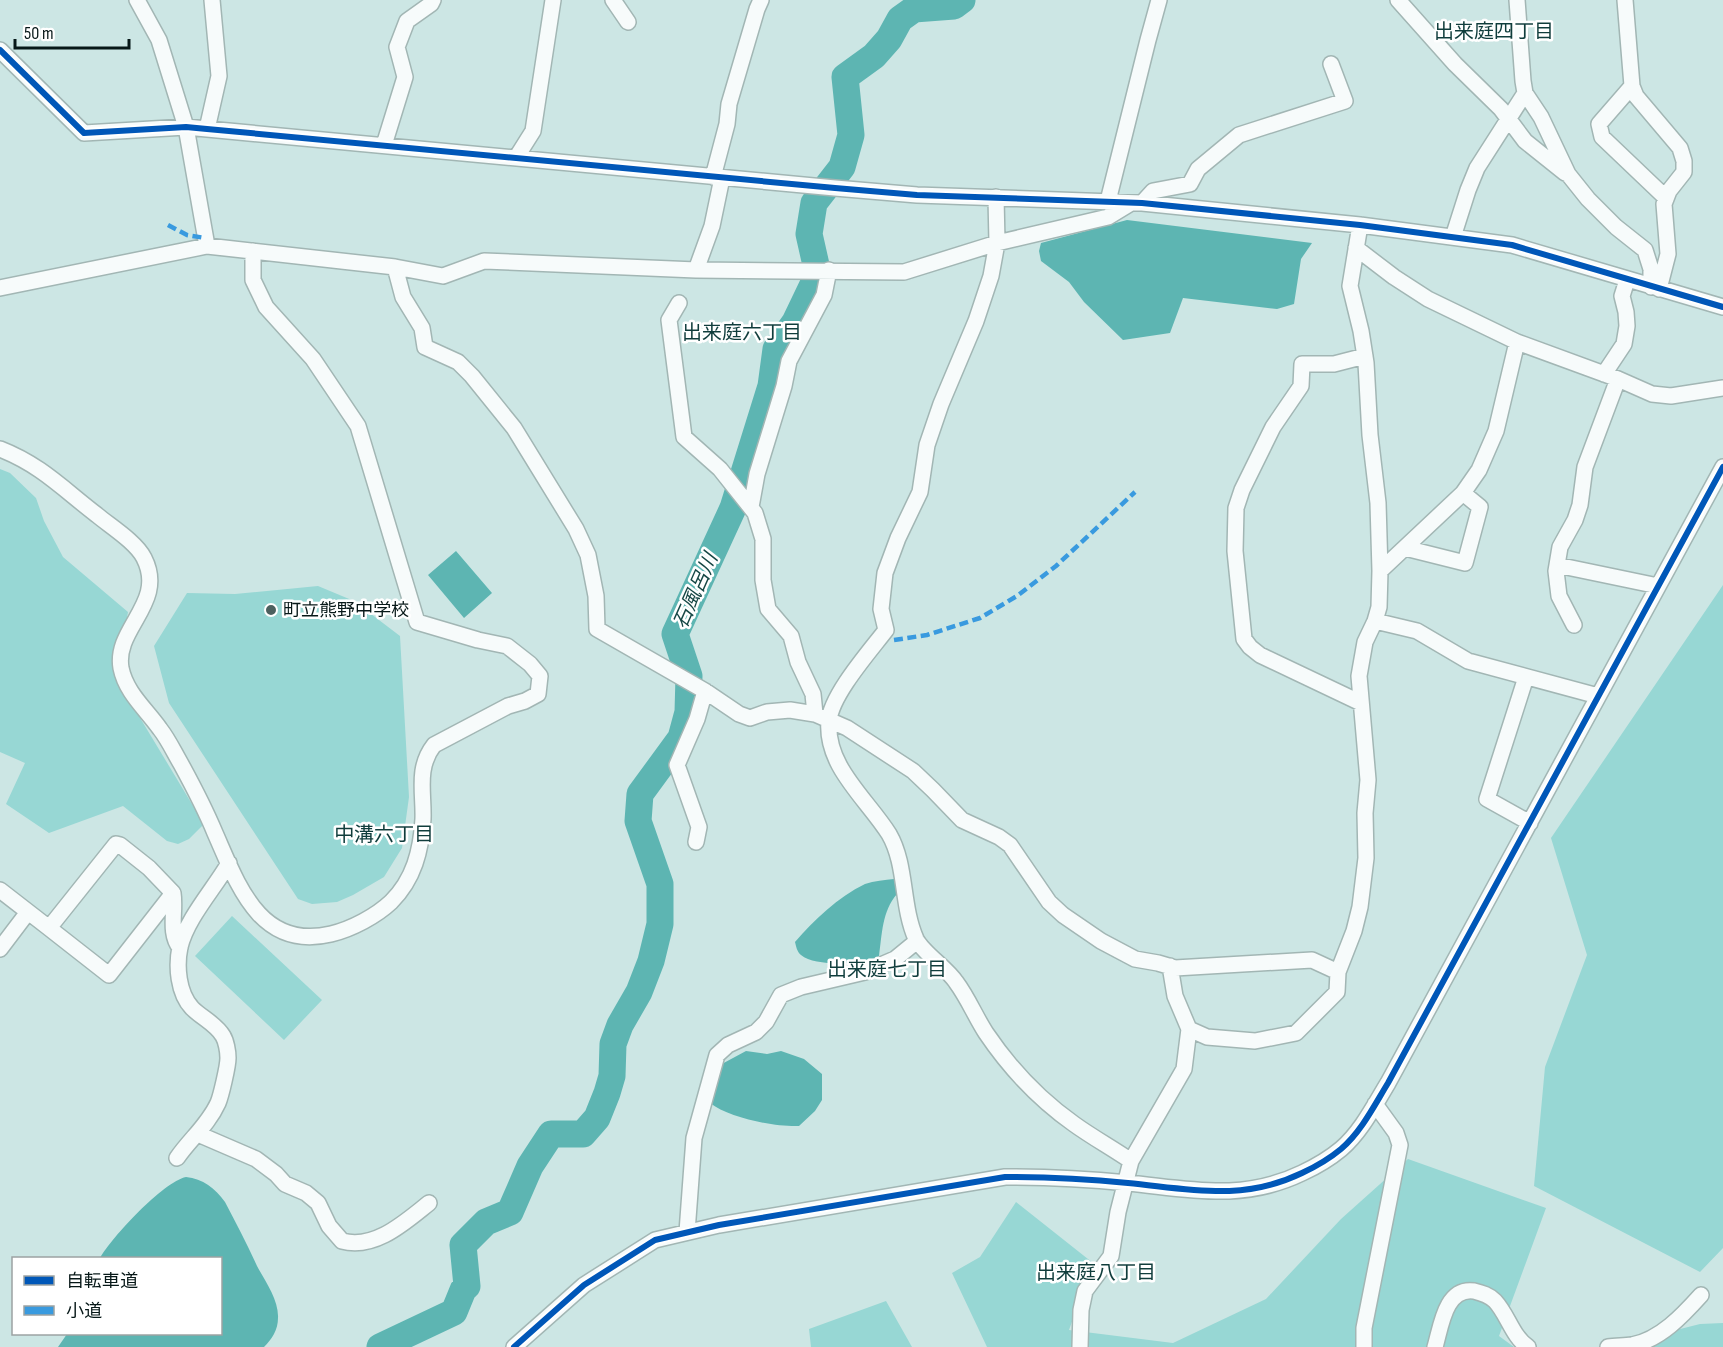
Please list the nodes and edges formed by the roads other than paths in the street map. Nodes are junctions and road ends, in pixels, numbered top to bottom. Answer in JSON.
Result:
{"nodes":[{"id":1,"x":137,"y":0,"type":"edge"},
{"id":2,"x":212,"y":0,"type":"edge"},
{"id":3,"x":433,"y":0,"type":"edge"},
{"id":4,"x":553,"y":0,"type":"edge"},
{"id":5,"x":613,"y":0,"type":"edge"},
{"id":6,"x":761,"y":0,"type":"edge"},
{"id":7,"x":1159,"y":0,"type":"edge"},
{"id":8,"x":1398,"y":0,"type":"edge"},
{"id":9,"x":1517,"y":0,"type":"edge"},
{"id":10,"x":1625,"y":0,"type":"edge"},
{"id":11,"x":628,"y":22,"type":"dead end"},
{"id":12,"x":0,"y":50,"type":"edge"},
{"id":13,"x":1331,"y":64,"type":"dead end"},
{"id":14,"x":1632,"y":86,"type":"junction"},
{"id":15,"x":1525,"y":93,"type":"junction"},
{"id":16,"x":1508,"y":119,"type":"junction"},
{"id":17,"x":186,"y":127,"type":"junction"},
{"id":18,"x":207,"y":129,"type":"junction"},
{"id":19,"x":384,"y":145,"type":"junction"},
{"id":20,"x":516,"y":158,"type":"junction"},
{"id":21,"x":1568,"y":174,"type":"junction"},
{"id":22,"x":718,"y":178,"type":"junction"},
{"id":23,"x":996,"y":197,"type":"junction"},
{"id":24,"x":1666,"y":198,"type":"junction"},
{"id":25,"x":1108,"y":201,"type":"junction"},
{"id":26,"x":1137,"y":203,"type":"junction"},
{"id":27,"x":1360,"y":225,"type":"junction"},
{"id":28,"x":1453,"y":237,"type":"junction"},
{"id":29,"x":997,"y":243,"type":"junction"},
{"id":30,"x":207,"y":246,"type":"junction"},
{"id":31,"x":1356,"y":248,"type":"junction"},
{"id":32,"x":253,"y":251,"type":"junction"},
{"id":33,"x":395,"y":267,"type":"junction"},
{"id":34,"x":696,"y":270,"type":"junction"},
{"id":35,"x":821,"y":270,"type":"junction"},
{"id":36,"x":1627,"y":280,"type":"junction"},
{"id":37,"x":0,"y":288,"type":"edge"},
{"id":38,"x":1655,"y":288,"type":"junction"},
{"id":39,"x":679,"y":303,"type":"dead end"},
{"id":40,"x":1723,"y":307,"type":"edge"},
{"id":41,"x":1516,"y":342,"type":"junction"},
{"id":42,"x":1365,"y":356,"type":"junction"},
{"id":43,"x":1611,"y":376,"type":"junction"},
{"id":44,"x":1723,"y":388,"type":"edge"},
{"id":45,"x":0,"y":449,"type":"edge"},
{"id":46,"x":1723,"y":467,"type":"edge"},
{"id":47,"x":1463,"y":493,"type":"junction"},
{"id":48,"x":748,"y":503,"type":"junction"},
{"id":49,"x":1405,"y":548,"type":"junction"},
{"id":50,"x":1557,"y":565,"type":"junction"},
{"id":51,"x":1380,"y":571,"type":"junction"},
{"id":52,"x":1658,"y":586,"type":"junction"},
{"id":53,"x":1375,"y":621,"type":"junction"},
{"id":54,"x":1574,"y":625,"type":"dead end"},
{"id":55,"x":1526,"y":677,"type":"junction"},
{"id":56,"x":703,"y":690,"type":"junction"},
{"id":57,"x":1598,"y":696,"type":"junction"},
{"id":58,"x":1361,"y":703,"type":"junction"},
{"id":59,"x":822,"y":717,"type":"junction"},
{"id":60,"x":1530,"y":823,"type":"junction"},
{"id":61,"x":696,"y":842,"type":"dead end"},
{"id":62,"x":228,"y":863,"type":"junction"},
{"id":63,"x":0,"y":890,"type":"edge"},
{"id":64,"x":173,"y":893,"type":"junction"},
{"id":65,"x":28,"y":912,"type":"junction"},
{"id":66,"x":50,"y":928,"type":"junction"},
{"id":67,"x":917,"y":941,"type":"junction"},
{"id":68,"x":180,"y":948,"type":"junction"},
{"id":69,"x":0,"y":949,"type":"edge"},
{"id":70,"x":1170,"y":966,"type":"junction"},
{"id":71,"x":1338,"y":972,"type":"junction"},
{"id":72,"x":1189,"y":1029,"type":"junction"},
{"id":73,"x":1375,"y":1104,"type":"junction"},
{"id":74,"x":198,"y":1134,"type":"junction"},
{"id":75,"x":177,"y":1158,"type":"dead end"},
{"id":76,"x":1131,"y":1161,"type":"junction"},
{"id":77,"x":1126,"y":1183,"type":"junction"},
{"id":78,"x":429,"y":1203,"type":"dead end"},
{"id":79,"x":687,"y":1232,"type":"junction"},
{"id":80,"x":1701,"y":1294,"type":"dead end"},
{"id":81,"x":514,"y":1347,"type":"edge"},
{"id":82,"x":1080,"y":1347,"type":"edge"},
{"id":83,"x":1364,"y":1347,"type":"edge"},
{"id":84,"x":1435,"y":1347,"type":"edge"},
{"id":85,"x":1528,"y":1347,"type":"edge"},
{"id":86,"x":1608,"y":1347,"type":"edge"}],
"edges":[{"from":1,"to":17,"type":"street"},
{"from":2,"to":18,"type":"street"},
{"from":3,"to":19,"type":"street"},
{"from":4,"to":20,"type":"street"},
{"from":5,"to":11,"type":"street"},
{"from":6,"to":22,"type":"street"},
{"from":7,"to":25,"type":"street"},
{"from":8,"to":16,"type":"street"},
{"from":9,"to":15,"type":"street"},
{"from":10,"to":14,"type":"street"},
{"from":12,"to":17,"type":"street"},
{"from":13,"to":26,"type":"street"},
{"from":14,"to":24,"type":"street"},
{"from":14,"to":24,"type":"street"},
{"from":15,"to":16,"type":"street"},
{"from":15,"to":21,"type":"street"},
{"from":16,"to":21,"type":"street"},
{"from":16,"to":28,"type":"street"},
{"from":17,"to":18,"type":"street"},
{"from":17,"to":30,"type":"street"},
{"from":18,"to":19,"type":"street"},
{"from":19,"to":20,"type":"street"},
{"from":20,"to":22,"type":"street"},
{"from":21,"to":38,"type":"street"},
{"from":22,"to":23,"type":"street"},
{"from":22,"to":34,"type":"street"},
{"from":23,"to":25,"type":"street"},
{"from":23,"to":29,"type":"street"},
{"from":24,"to":38,"type":"street"},
{"from":25,"to":26,"type":"street"},
{"from":26,"to":27,"type":"street"},
{"from":26,"to":29,"type":"street"},
{"from":27,"to":28,"type":"street"},
{"from":27,"to":31,"type":"street"},
{"from":28,"to":36,"type":"street"},
{"from":29,"to":35,"type":"street"},
{"from":29,"to":59,"type":"street"},
{"from":30,"to":32,"type":"street"},
{"from":30,"to":37,"type":"street"},
{"from":31,"to":41,"type":"street"},
{"from":31,"to":42,"type":"street"},
{"from":32,"to":33,"type":"street"},
{"from":32,"to":62,"type":"street"},
{"from":33,"to":34,"type":"street"},
{"from":33,"to":56,"type":"street"},
{"from":34,"to":35,"type":"street"},
{"from":35,"to":48,"type":"street"},
{"from":36,"to":38,"type":"street"},
{"from":36,"to":43,"type":"street"},
{"from":38,"to":40,"type":"street"},
{"from":39,"to":48,"type":"street"},
{"from":41,"to":43,"type":"street"},
{"from":41,"to":47,"type":"street"},
{"from":42,"to":51,"type":"street"},
{"from":42,"to":58,"type":"street"},
{"from":43,"to":44,"type":"street"},
{"from":43,"to":50,"type":"street"},
{"from":45,"to":62,"type":"street"},
{"from":46,"to":52,"type":"street"},
{"from":47,"to":49,"type":"street"},
{"from":47,"to":49,"type":"street"},
{"from":48,"to":59,"type":"street"},
{"from":49,"to":51,"type":"street"},
{"from":50,"to":52,"type":"street"},
{"from":50,"to":54,"type":"street"},
{"from":51,"to":53,"type":"street"},
{"from":52,"to":57,"type":"street"},
{"from":53,"to":55,"type":"street"},
{"from":53,"to":58,"type":"street"},
{"from":55,"to":57,"type":"street"},
{"from":55,"to":60,"type":"street"},
{"from":56,"to":59,"type":"street"},
{"from":56,"to":61,"type":"street"},
{"from":57,"to":60,"type":"street"},
{"from":58,"to":71,"type":"street"},
{"from":59,"to":67,"type":"street"},
{"from":59,"to":70,"type":"street"},
{"from":60,"to":73,"type":"street"},
{"from":62,"to":68,"type":"street"},
{"from":63,"to":65,"type":"street"},
{"from":64,"to":66,"type":"street"},
{"from":64,"to":66,"type":"street"},
{"from":64,"to":68,"type":"street"},
{"from":65,"to":66,"type":"street"},
{"from":65,"to":69,"type":"street"},
{"from":67,"to":76,"type":"street"},
{"from":67,"to":79,"type":"street"},
{"from":68,"to":74,"type":"street"},
{"from":70,"to":71,"type":"street"},
{"from":70,"to":72,"type":"street"},
{"from":71,"to":72,"type":"street"},
{"from":72,"to":76,"type":"street"},
{"from":73,"to":77,"type":"street"},
{"from":73,"to":83,"type":"street"},
{"from":74,"to":75,"type":"street"},
{"from":74,"to":78,"type":"street"},
{"from":76,"to":77,"type":"street"},
{"from":77,"to":79,"type":"street"},
{"from":77,"to":82,"type":"street"},
{"from":79,"to":81,"type":"street"},
{"from":80,"to":86,"type":"street"},
{"from":84,"to":85,"type":"street"}]}
